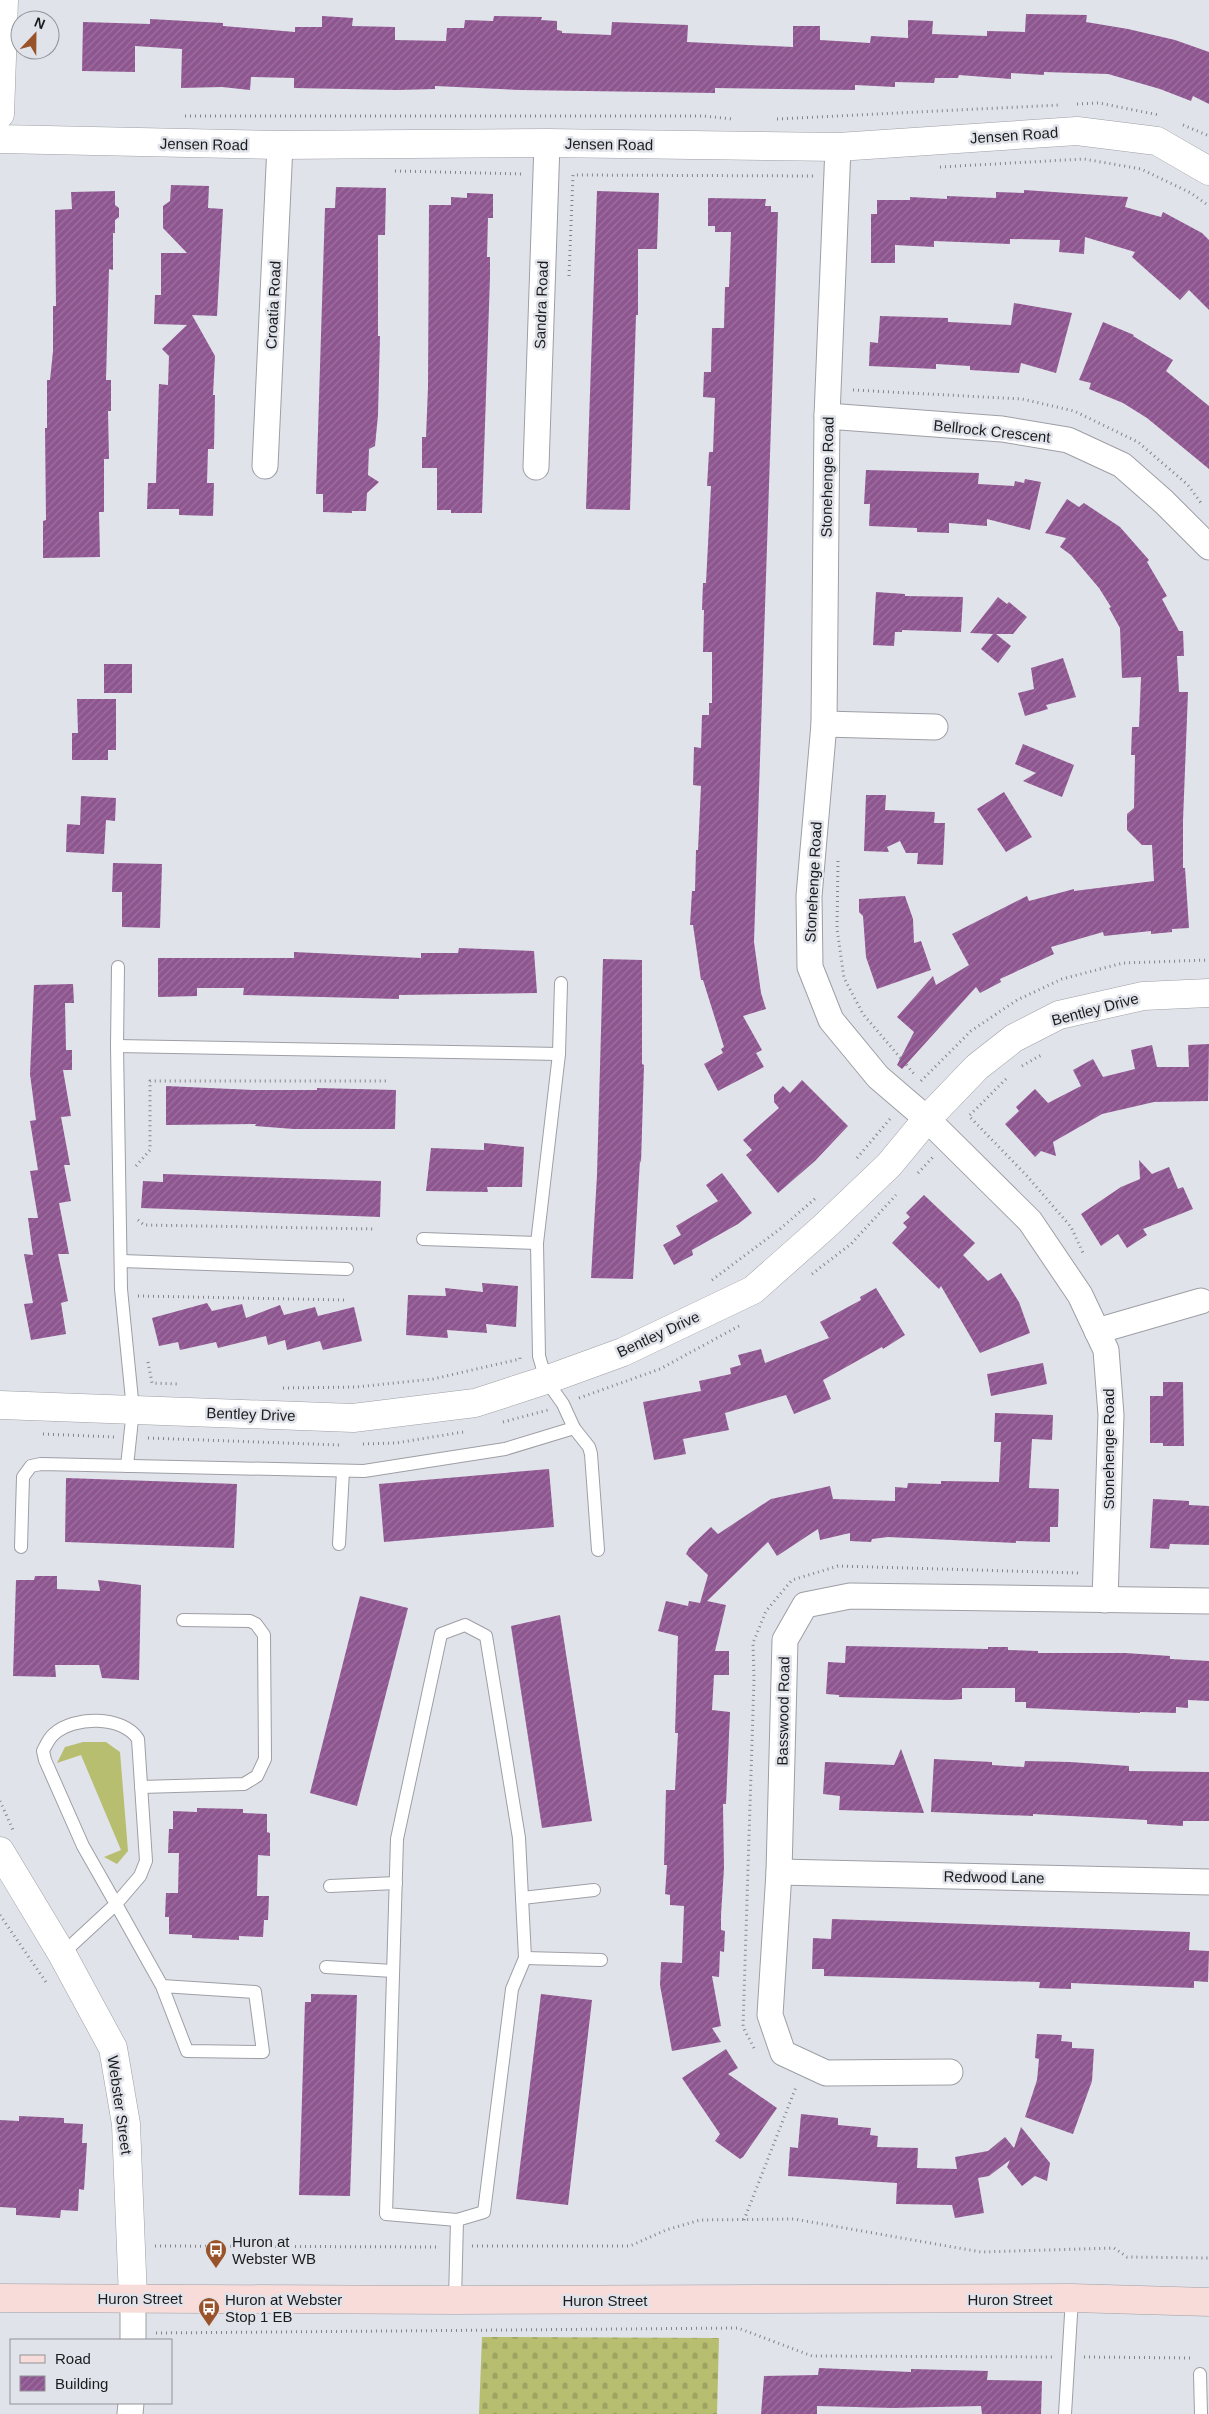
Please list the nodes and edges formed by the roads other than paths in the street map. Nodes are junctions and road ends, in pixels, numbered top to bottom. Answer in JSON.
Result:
{"nodes":[{"id":1,"x":4,"y":0,"type":"edge"},
{"id":2,"x":0,"y":114,"type":"edge"},
{"id":3,"x":0,"y":140,"type":"edge"},
{"id":4,"x":547,"y":143,"type":"junction"},
{"id":5,"x":280,"y":145,"type":"junction"},
{"id":6,"x":838,"y":147,"type":"junction"},
{"id":7,"x":1209,"y":171,"type":"edge"},
{"id":8,"x":827,"y":416,"type":"junction"},
{"id":9,"x":265,"y":466,"type":"dead end"},
{"id":10,"x":536,"y":467,"type":"dead end"},
{"id":11,"x":1209,"y":547,"type":"edge"},
{"id":12,"x":824,"y":724,"type":"junction"},
{"id":13,"x":935,"y":727,"type":"dead end"},
{"id":14,"x":118,"y":967,"type":"dead end"},
{"id":15,"x":561,"y":983,"type":"dead end"},
{"id":16,"x":1209,"y":993,"type":"edge"},
{"id":17,"x":117,"y":1046,"type":"junction"},
{"id":18,"x":559,"y":1054,"type":"junction"},
{"id":19,"x":927,"y":1119,"type":"junction"},
{"id":20,"x":423,"y":1239,"type":"dead end"},
{"id":21,"x":537,"y":1243,"type":"junction"},
{"id":22,"x":122,"y":1261,"type":"junction"},
{"id":23,"x":347,"y":1269,"type":"dead end"},
{"id":24,"x":1201,"y":1301,"type":"dead end"},
{"id":25,"x":1097,"y":1331,"type":"junction"},
{"id":26,"x":542,"y":1368,"type":"junction"},
{"id":27,"x":0,"y":1405,"type":"edge"},
{"id":28,"x":133,"y":1410,"type":"junction"},
{"id":29,"x":574,"y":1428,"type":"junction"},
{"id":30,"x":127,"y":1466,"type":"junction"},
{"id":31,"x":343,"y":1471,"type":"junction"},
{"id":32,"x":339,"y":1544,"type":"dead end"},
{"id":33,"x":21,"y":1547,"type":"dead end"},
{"id":34,"x":598,"y":1550,"type":"dead end"},
{"id":35,"x":1105,"y":1600,"type":"junction"},
{"id":36,"x":1209,"y":1601,"type":"edge"},
{"id":37,"x":183,"y":1620,"type":"dead end"},
{"id":38,"x":141,"y":1787,"type":"junction"},
{"id":39,"x":0,"y":1851,"type":"edge"},
{"id":40,"x":779,"y":1872,"type":"junction"},
{"id":41,"x":1209,"y":1882,"type":"edge"},
{"id":42,"x":396,"y":1883,"type":"junction"},
{"id":43,"x":330,"y":1886,"type":"dead end"},
{"id":44,"x":594,"y":1890,"type":"dead end"},
{"id":45,"x":522,"y":1898,"type":"junction"},
{"id":46,"x":116,"y":1904,"type":"junction"},
{"id":47,"x":62,"y":1954,"type":"junction"},
{"id":48,"x":525,"y":1958,"type":"junction"},
{"id":49,"x":601,"y":1960,"type":"dead end"},
{"id":50,"x":326,"y":1967,"type":"dead end"},
{"id":51,"x":393,"y":1971,"type":"junction"},
{"id":52,"x":162,"y":1986,"type":"junction"},
{"id":53,"x":950,"y":2072,"type":"dead end"},
{"id":54,"x":457,"y":2220,"type":"junction"},
{"id":55,"x":0,"y":2298,"type":"edge"},
{"id":56,"x":133,"y":2298,"type":"junction"},
{"id":57,"x":1072,"y":2298,"type":"junction"},
{"id":58,"x":455,"y":2300,"type":"junction"},
{"id":59,"x":1209,"y":2302,"type":"edge"},
{"id":60,"x":143,"y":2337,"type":"edge"},
{"id":61,"x":1200,"y":2374,"type":"dead end"},
{"id":62,"x":1065,"y":2414,"type":"edge"},
{"id":63,"x":1201,"y":2414,"type":"edge"}],
"edges":[{"from":1,"to":2,"type":"street"},
{"from":3,"to":5,"type":"street","name":"Jensen Road"},
{"from":4,"to":5,"type":"street","name":"Jensen Road"},
{"from":4,"to":6,"type":"street","name":"Jensen Road"},
{"from":4,"to":10,"type":"street","name":"Sandra Road"},
{"from":5,"to":9,"type":"street","name":"Croatia Road"},
{"from":6,"to":7,"type":"street","name":"Jensen Road"},
{"from":6,"to":8,"type":"street","name":"Stonehenge Road"},
{"from":8,"to":11,"type":"street","name":"Bellrock Crescent"},
{"from":8,"to":12,"type":"street","name":"Stonehenge Road"},
{"from":12,"to":13,"type":"street"},
{"from":12,"to":19,"type":"street","name":"Stonehenge Road"},
{"from":14,"to":17,"type":"lane"},
{"from":15,"to":18,"type":"lane"},
{"from":16,"to":19,"type":"street","name":"Bentley Drive"},
{"from":17,"to":18,"type":"lane"},
{"from":17,"to":22,"type":"lane"},
{"from":18,"to":21,"type":"lane"},
{"from":19,"to":25,"type":"street","name":"Stonehenge Road"},
{"from":19,"to":26,"type":"street","name":"Bentley Drive"},
{"from":20,"to":21,"type":"lane"},
{"from":21,"to":26,"type":"lane"},
{"from":22,"to":23,"type":"lane"},
{"from":22,"to":28,"type":"lane"},
{"from":24,"to":25,"type":"street"},
{"from":25,"to":35,"type":"street","name":"Stonehenge Road"},
{"from":26,"to":28,"type":"street","name":"Bentley Drive"},
{"from":26,"to":29,"type":"lane"},
{"from":27,"to":28,"type":"street","name":"Bentley Drive"},
{"from":28,"to":30,"type":"lane"},
{"from":29,"to":31,"type":"lane"},
{"from":29,"to":34,"type":"lane"},
{"from":30,"to":31,"type":"lane"},
{"from":30,"to":33,"type":"lane"},
{"from":31,"to":32,"type":"lane"},
{"from":35,"to":36,"type":"street","name":"Basswood Road"},
{"from":35,"to":40,"type":"street","name":"Basswood Road"},
{"from":37,"to":38,"type":"lane"},
{"from":38,"to":46,"type":"lane"},
{"from":38,"to":46,"type":"lane"},
{"from":39,"to":47,"type":"street","name":"Webster Street"},
{"from":40,"to":41,"type":"street","name":"Redwood Lane"},
{"from":40,"to":53,"type":"street","name":"Basswood Road"},
{"from":42,"to":43,"type":"lane"},
{"from":42,"to":45,"type":"lane"},
{"from":42,"to":51,"type":"lane"},
{"from":44,"to":45,"type":"lane"},
{"from":45,"to":48,"type":"lane"},
{"from":46,"to":47,"type":"lane"},
{"from":46,"to":52,"type":"lane"},
{"from":47,"to":56,"type":"street","name":"Webster Street"},
{"from":48,"to":49,"type":"lane"},
{"from":48,"to":54,"type":"lane"},
{"from":50,"to":51,"type":"lane"},
{"from":51,"to":54,"type":"lane"},
{"from":52,"to":52,"type":"lane"},
{"from":54,"to":58,"type":"lane"},
{"from":55,"to":56,"type":"main road","name":"Huron Street"},
{"from":56,"to":58,"type":"main road","name":"Huron Street"},
{"from":56,"to":60,"type":"street"},
{"from":57,"to":58,"type":"main road","name":"Huron Street"},
{"from":57,"to":59,"type":"main road","name":"Huron Street"},
{"from":57,"to":62,"type":"lane"},
{"from":61,"to":63,"type":"lane"}]}
